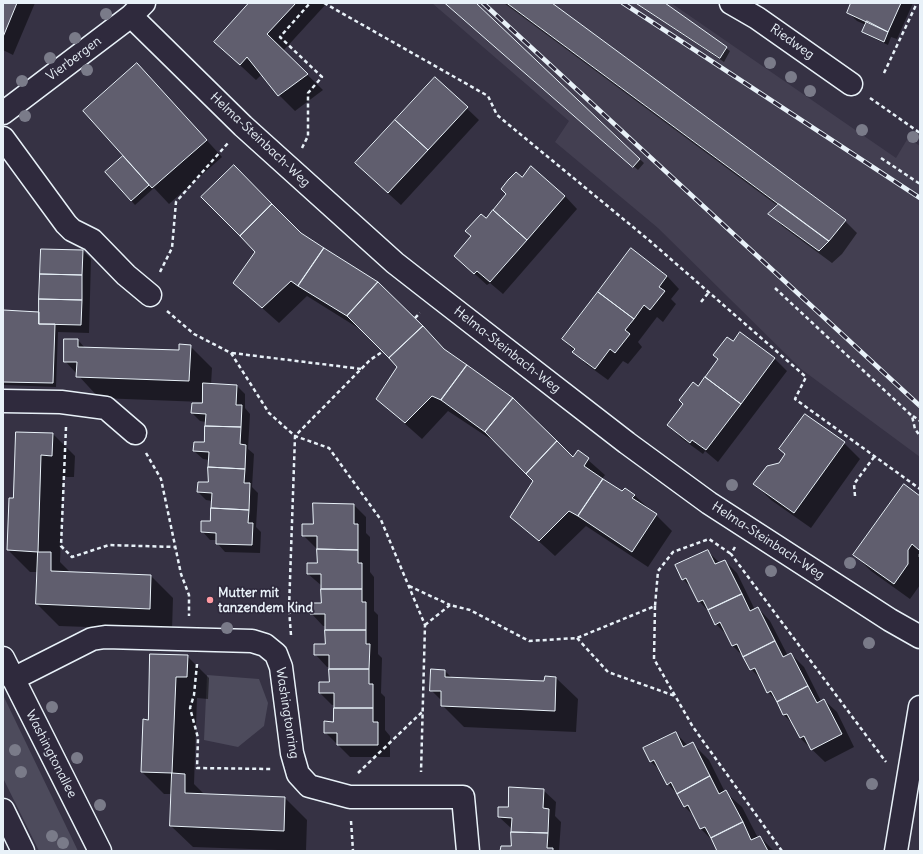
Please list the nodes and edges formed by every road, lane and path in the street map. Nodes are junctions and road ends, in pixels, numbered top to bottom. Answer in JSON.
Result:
{"nodes":[{"id":1,"x":310,"y":3,"type":"edge"},
{"id":2,"x":324,"y":3,"type":"edge"},
{"id":3,"x":731,"y":3,"type":"edge"},
{"id":4,"x":917,"y":3,"type":"edge"},
{"id":5,"x":138,"y":10,"type":"edge"},
{"id":6,"x":761,"y":11,"type":"edge"},
{"id":7,"x":884,"y":73,"type":"dead end"},
{"id":8,"x":851,"y":84,"type":"joint"},
{"id":9,"x":3,"y":113,"type":"edge"},
{"id":10,"x":243,"y":126,"type":"junction"},
{"id":11,"x":920,"y":133,"type":"edge"},
{"id":12,"x":3,"y":138,"type":"edge"},
{"id":13,"x":881,"y":158,"type":"dead end"},
{"id":14,"x":291,"y":169,"type":"junction"},
{"id":15,"x":920,"y":184,"type":"edge"},
{"id":16,"x":775,"y":288,"type":"dead end"},
{"id":17,"x":709,"y":292,"type":"junction"},
{"id":18,"x":150,"y":295,"type":"junction"},
{"id":19,"x":701,"y":302,"type":"dead end"},
{"id":20,"x":382,"y":352,"type":"dead end"},
{"id":21,"x":231,"y":353,"type":"junction"},
{"id":22,"x":362,"y":369,"type":"junction"},
{"id":23,"x":3,"y":401,"type":"edge"},
{"id":24,"x":66,"y":403,"type":"junction"},
{"id":25,"x":912,"y":416,"type":"junction"},
{"id":26,"x":920,"y":421,"type":"edge"},
{"id":27,"x":135,"y":433,"type":"joint"},
{"id":28,"x":295,"y":436,"type":"junction"},
{"id":29,"x":920,"y":436,"type":"edge"},
{"id":30,"x":874,"y":457,"type":"junction"},
{"id":31,"x":920,"y":489,"type":"edge"},
{"id":32,"x":854,"y":496,"type":"dead end"},
{"id":33,"x":747,"y":528,"type":"junction"},
{"id":34,"x":175,"y":547,"type":"junction"},
{"id":35,"x":731,"y":554,"type":"junction"},
{"id":36,"x":409,"y":586,"type":"junction"},
{"id":37,"x":450,"y":605,"type":"junction"},
{"id":38,"x":655,"y":606,"type":"junction"},
{"id":39,"x":425,"y":625,"type":"junction"},
{"id":40,"x":920,"y":637,"type":"edge"},
{"id":41,"x":577,"y":638,"type":"junction"},
{"id":42,"x":195,"y":640,"type":"junction"},
{"id":43,"x":276,"y":654,"type":"junction"},
{"id":44,"x":3,"y":658,"type":"edge"},
{"id":45,"x":13,"y":679,"type":"junction"},
{"id":46,"x":675,"y":696,"type":"junction"},
{"id":47,"x":920,"y":706,"type":"edge"},
{"id":48,"x":422,"y":711,"type":"junction"},
{"id":49,"x":297,"y":770,"type":"junction"},
{"id":50,"x":906,"y":789,"type":"junction"},
{"id":51,"x":343,"y":795,"type":"junction"},
{"id":52,"x":420,"y":797,"type":"junction"},
{"id":53,"x":3,"y":810,"type":"edge"},
{"id":54,"x":23,"y":851,"type":"edge"},
{"id":55,"x":100,"y":851,"type":"edge"},
{"id":56,"x":353,"y":851,"type":"edge"},
{"id":57,"x":468,"y":851,"type":"edge"},
{"id":58,"x":782,"y":851,"type":"edge"},
{"id":59,"x":896,"y":851,"type":"edge"}],
"edges":[{"from":1,"to":14,"type":"path"},
{"from":2,"to":17,"type":"path"},
{"from":3,"to":6,"type":"street","name":"Riedweg"},
{"from":4,"to":7,"type":"path"},
{"from":5,"to":9,"type":"street","name":"Vierbergen"},
{"from":5,"to":10,"type":"street","name":"Helma-Steinbach-Weg"},
{"from":6,"to":8,"type":"street","name":"Riedweg"},
{"from":8,"to":11,"type":"path"},
{"from":10,"to":14,"type":"street","name":"Helma-Steinbach-Weg"},
{"from":10,"to":18,"type":"path"},
{"from":12,"to":18,"type":"street"},
{"from":13,"to":15,"type":"path"},
{"from":14,"to":33,"type":"street","name":"Helma-Steinbach-Weg"},
{"from":16,"to":25,"type":"path"},
{"from":17,"to":19,"type":"path"},
{"from":17,"to":30,"type":"path"},
{"from":18,"to":21,"type":"path"},
{"from":20,"to":22,"type":"path"},
{"from":21,"to":22,"type":"path"},
{"from":21,"to":28,"type":"path"},
{"from":22,"to":28,"type":"path"},
{"from":23,"to":24,"type":"street"},
{"from":24,"to":27,"type":"street"},
{"from":24,"to":34,"type":"path"},
{"from":25,"to":26,"type":"path"},
{"from":25,"to":29,"type":"path"},
{"from":27,"to":34,"type":"path"},
{"from":28,"to":36,"type":"path"},
{"from":28,"to":43,"type":"path"},
{"from":30,"to":31,"type":"path"},
{"from":30,"to":32,"type":"path"},
{"from":33,"to":35,"type":"path"},
{"from":33,"to":40,"type":"street","name":"Helma-Steinbach-Weg"},
{"from":34,"to":42,"type":"path"},
{"from":35,"to":38,"type":"path"},
{"from":35,"to":50,"type":"path"},
{"from":36,"to":37,"type":"path"},
{"from":36,"to":39,"type":"path"},
{"from":37,"to":39,"type":"path"},
{"from":37,"to":41,"type":"path"},
{"from":38,"to":41,"type":"path"},
{"from":38,"to":46,"type":"path"},
{"from":39,"to":48,"type":"path"},
{"from":41,"to":46,"type":"path"},
{"from":42,"to":43,"type":"street","name":"Washingtonring"},
{"from":42,"to":45,"type":"street","name":"Washingtonring"},
{"from":42,"to":49,"type":"path"},
{"from":43,"to":49,"type":"street","name":"Washingtonring"},
{"from":44,"to":45,"type":"street","name":"Washingtonallee"},
{"from":45,"to":55,"type":"street","name":"Washingtonallee"},
{"from":46,"to":58,"type":"path"},
{"from":47,"to":50,"type":"street"},
{"from":48,"to":51,"type":"path"},
{"from":48,"to":52,"type":"path"},
{"from":49,"to":51,"type":"street","name":"Washingtonring"},
{"from":50,"to":59,"type":"street"},
{"from":51,"to":52,"type":"street","name":"Washingtonring"},
{"from":51,"to":56,"type":"path"},
{"from":52,"to":57,"type":"street","name":"Washingtonring"},
{"from":53,"to":54,"type":"street"}]}
